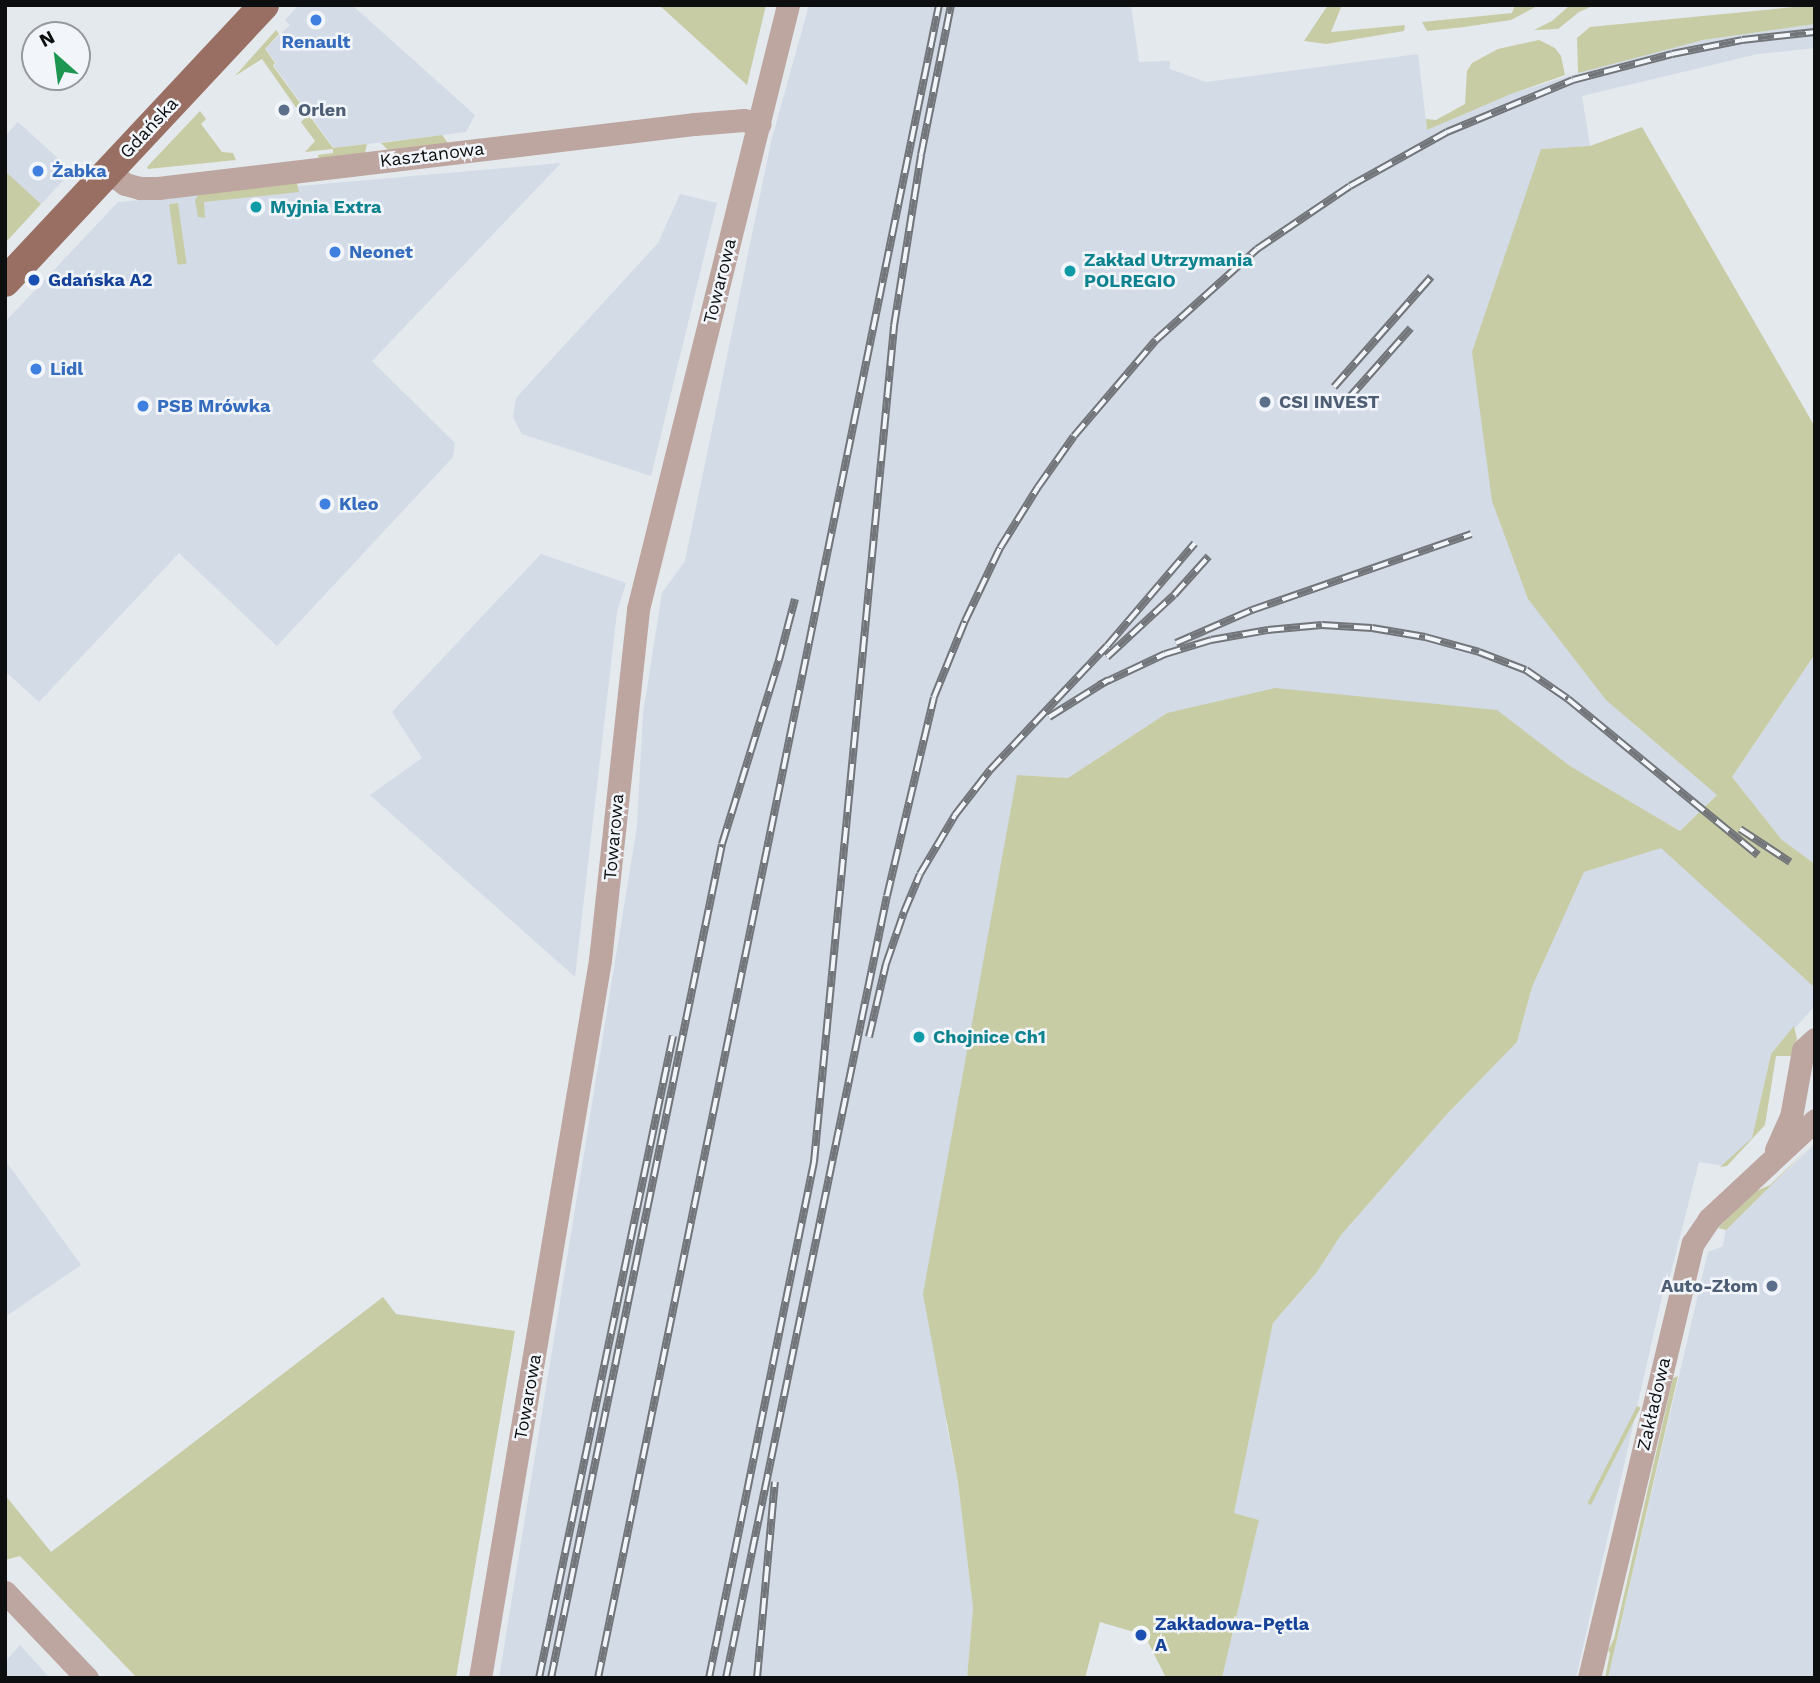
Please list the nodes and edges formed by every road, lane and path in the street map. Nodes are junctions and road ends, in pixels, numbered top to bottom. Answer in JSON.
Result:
{"nodes":[{"id":1,"x":264,"y":5,"type":"edge"},
{"id":2,"x":788,"y":5,"type":"edge"},
{"id":3,"x":760,"y":124,"type":"junction"},
{"id":4,"x":108,"y":172,"type":"junction"},
{"id":5,"x":5,"y":282,"type":"edge"},
{"id":6,"x":1815,"y":1039,"type":"edge"},
{"id":7,"x":1815,"y":1121,"type":"edge"},
{"id":8,"x":1771,"y":1158,"type":"junction"},
{"id":9,"x":5,"y":1592,"type":"edge"},
{"id":10,"x":87,"y":1678,"type":"edge"},
{"id":11,"x":480,"y":1678,"type":"edge"},
{"id":12,"x":1589,"y":1678,"type":"edge"}],
"edges":[{"from":1,"to":4,"type":"main road","name":"Gdańska"},
{"from":2,"to":3,"type":"street","name":"Towarowa"},
{"from":3,"to":4,"type":"street","name":"Kasztanowa"},
{"from":3,"to":11,"type":"street","name":"Towarowa"},
{"from":4,"to":5,"type":"main road","name":"Gdańska"},
{"from":6,"to":8,"type":"street"},
{"from":7,"to":8,"type":"street"},
{"from":8,"to":12,"type":"street","name":"Zakładowa"},
{"from":9,"to":10,"type":"street"}]}
